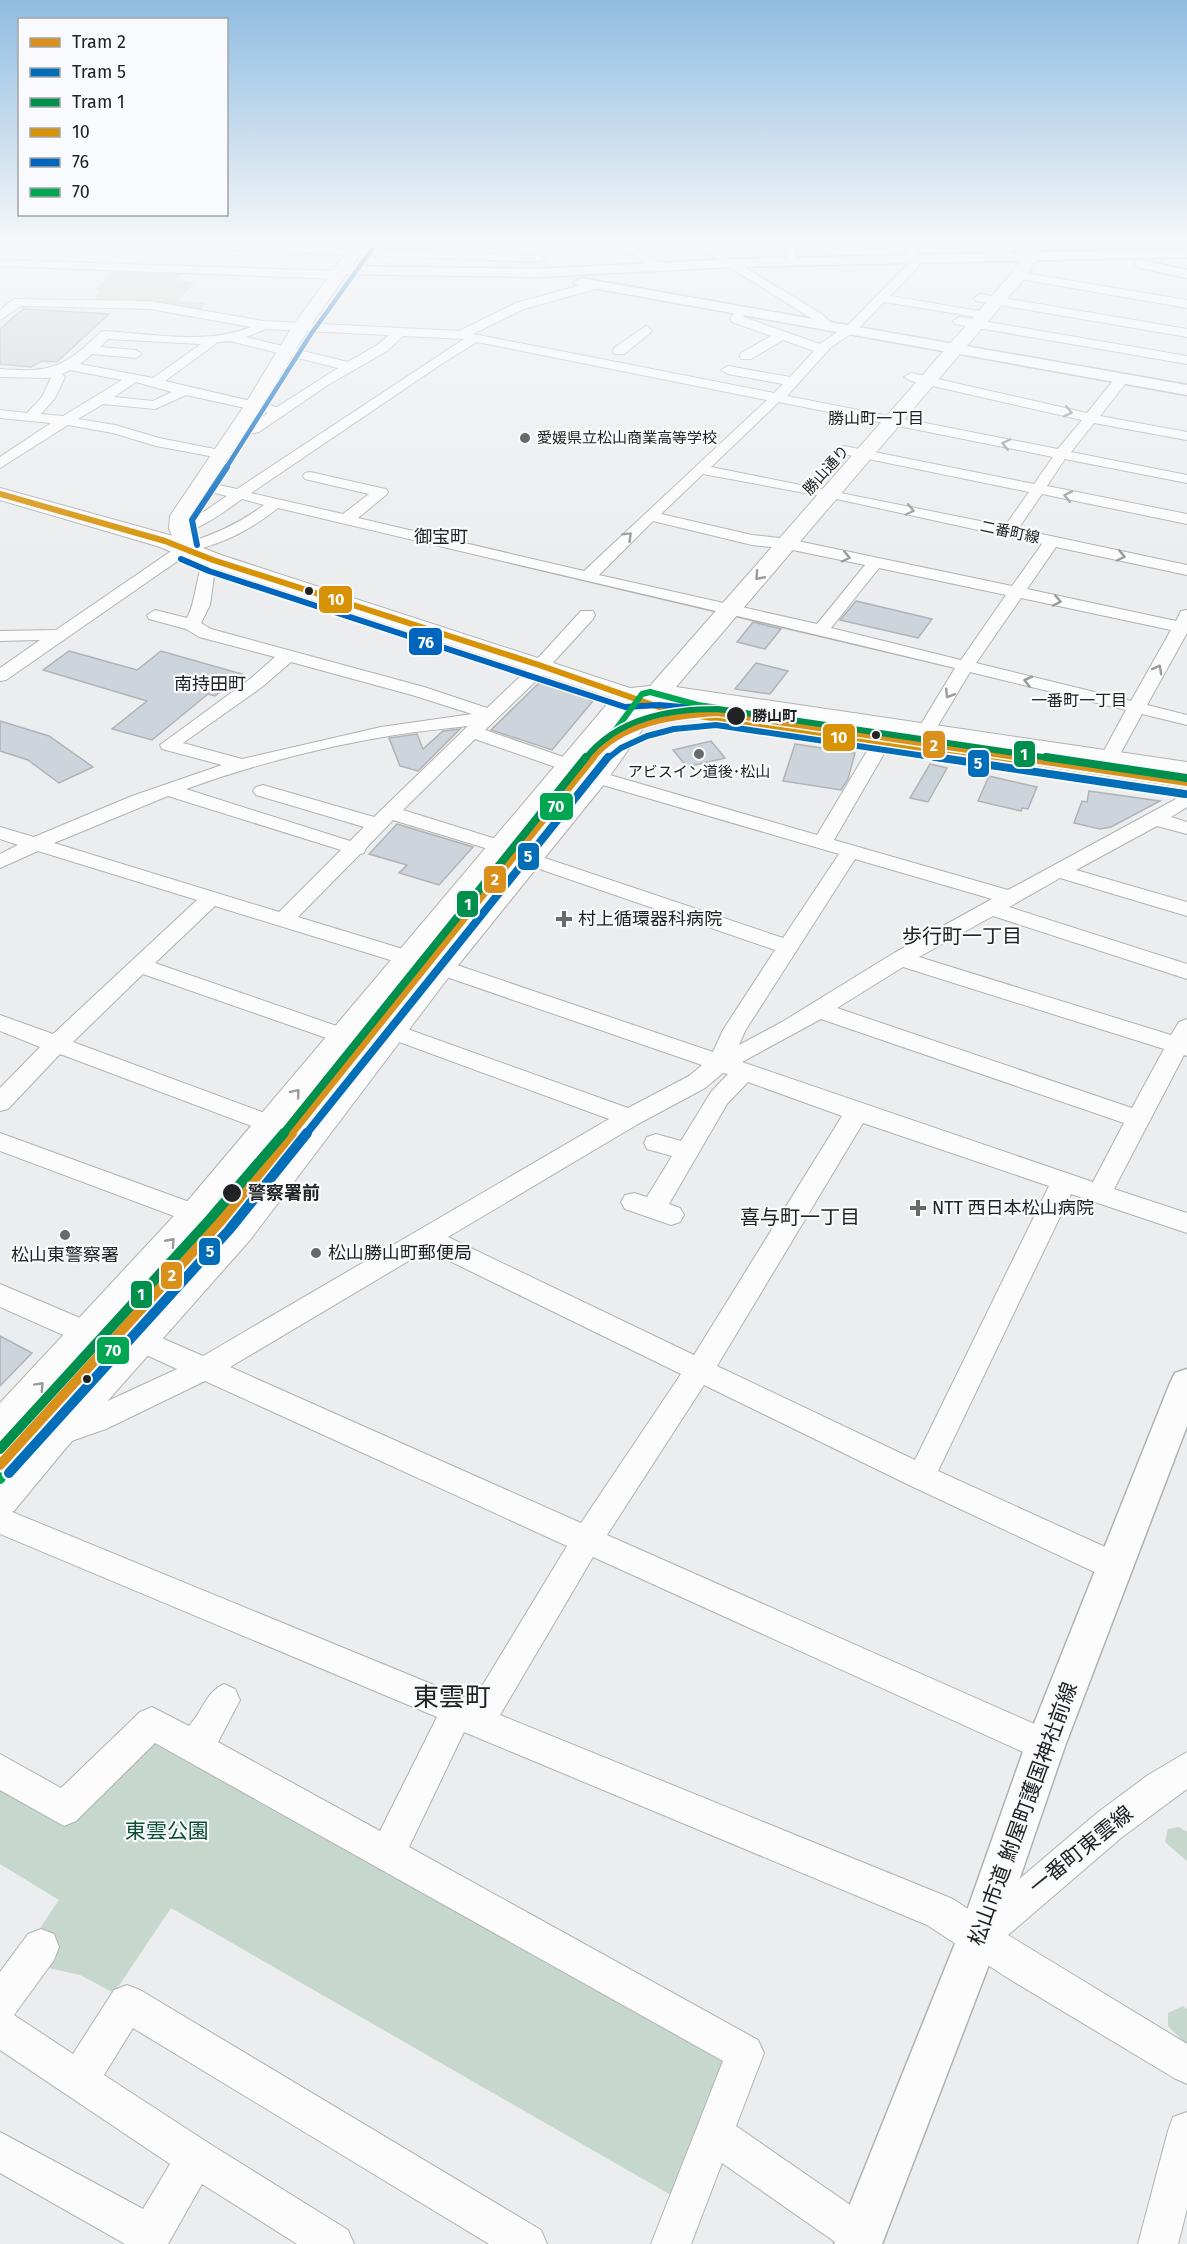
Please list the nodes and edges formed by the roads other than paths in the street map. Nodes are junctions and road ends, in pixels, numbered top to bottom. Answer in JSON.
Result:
{"nodes":[{"id":1,"x":93,"y":347,"type":"edge"},
{"id":2,"x":205,"y":347,"type":"edge"},
{"id":3,"x":262,"y":347,"type":"edge"},
{"id":4,"x":288,"y":347,"type":"edge"},
{"id":5,"x":384,"y":347,"type":"edge"},
{"id":6,"x":455,"y":347,"type":"edge"},
{"id":7,"x":519,"y":347,"type":"edge"},
{"id":8,"x":625,"y":347,"type":"edge"},
{"id":9,"x":759,"y":347,"type":"edge"},
{"id":10,"x":815,"y":347,"type":"edge"},
{"id":11,"x":827,"y":347,"type":"edge"},
{"id":12,"x":947,"y":347,"type":"joint"},
{"id":13,"x":1143,"y":347,"type":"edge"},
{"id":14,"x":1164,"y":347,"type":"edge"},
{"id":15,"x":90,"y":350,"type":"junction"},
{"id":16,"x":824,"y":350,"type":"junction"},
{"id":17,"x":619,"y":351,"type":"junction"},
{"id":18,"x":284,"y":352,"type":"junction"},
{"id":19,"x":136,"y":354,"type":"dead end"},
{"id":20,"x":642,"y":355,"type":"dead end"},
{"id":21,"x":1159,"y":355,"type":"junction"},
{"id":22,"x":746,"y":356,"type":"dead end"},
{"id":23,"x":572,"y":357,"type":"junction"},
{"id":24,"x":1187,"y":360,"type":"edge"},
{"id":25,"x":71,"y":366,"type":"junction"},
{"id":26,"x":155,"y":366,"type":"dead end"},
{"id":27,"x":350,"y":367,"type":"junction"},
{"id":28,"x":712,"y":368,"type":"dead end"},
{"id":29,"x":0,"y":374,"type":"edge"},
{"id":30,"x":54,"y":374,"type":"junction"},
{"id":31,"x":135,"y":378,"type":"junction"},
{"id":32,"x":920,"y":379,"type":"junction"},
{"id":33,"x":1122,"y":379,"type":"junction"},
{"id":34,"x":155,"y":382,"type":"junction"},
{"id":35,"x":793,"y":382,"type":"junction"},
{"id":36,"x":1141,"y":382,"type":"junction"},
{"id":37,"x":1187,"y":390,"type":"edge"},
{"id":38,"x":184,"y":391,"type":"junction"},
{"id":39,"x":778,"y":397,"type":"junction"},
{"id":40,"x":103,"y":400,"type":"junction"},
{"id":41,"x":253,"y":406,"type":"junction"},
{"id":42,"x":280,"y":412,"type":"junction"},
{"id":43,"x":0,"y":414,"type":"edge"},
{"id":44,"x":31,"y":417,"type":"junction"},
{"id":45,"x":885,"y":418,"type":"junction"},
{"id":46,"x":1091,"y":418,"type":"junction"},
{"id":47,"x":68,"y":421,"type":"junction"},
{"id":48,"x":1187,"y":425,"type":"edge"},
{"id":49,"x":1132,"y":426,"type":"junction"},
{"id":50,"x":236,"y":432,"type":"junction"},
{"id":51,"x":1187,"y":436,"type":"edge"},
{"id":52,"x":844,"y":450,"type":"junction"},
{"id":53,"x":220,"y":454,"type":"junction"},
{"id":54,"x":866,"y":454,"type":"junction"},
{"id":55,"x":1061,"y":455,"type":"junction"},
{"id":56,"x":0,"y":464,"type":"edge"},
{"id":57,"x":701,"y":469,"type":"junction"},
{"id":58,"x":310,"y":476,"type":"dead end"},
{"id":59,"x":1187,"y":479,"type":"edge"},
{"id":60,"x":200,"y":485,"type":"junction"},
{"id":61,"x":1038,"y":490,"type":"junction"},
{"id":62,"x":807,"y":491,"type":"junction"},
{"id":63,"x":0,"y":494,"type":"edge"},
{"id":64,"x":241,"y":494,"type":"junction"},
{"id":65,"x":832,"y":494,"type":"junction"},
{"id":66,"x":277,"y":502,"type":"junction"},
{"id":67,"x":793,"y":507,"type":"dead end"},
{"id":68,"x":649,"y":516,"type":"junction"},
{"id":69,"x":347,"y":519,"type":"junction"},
{"id":70,"x":1187,"y":519,"type":"edge"},
{"id":71,"x":778,"y":524,"type":"dead end"},
{"id":72,"x":1009,"y":531,"type":"junction"},
{"id":73,"x":183,"y":538,"type":"junction"},
{"id":74,"x":763,"y":541,"type":"junction"},
{"id":75,"x":1052,"y":541,"type":"junction"},
{"id":76,"x":788,"y":544,"type":"junction"},
{"id":77,"x":747,"y":559,"type":"dead end"},
{"id":78,"x":213,"y":560,"type":"junction"},
{"id":79,"x":875,"y":563,"type":"junction"},
{"id":80,"x":1187,"y":570,"type":"edge"},
{"id":81,"x":587,"y":577,"type":"junction"},
{"id":82,"x":724,"y":586,"type":"dead end"},
{"id":83,"x":1015,"y":592,"type":"junction"},
{"id":84,"x":708,"y":604,"type":"junction"},
{"id":85,"x":730,"y":609,"type":"junction"},
{"id":86,"x":155,"y":615,"type":"dead end"},
{"id":87,"x":587,"y":615,"type":"dead end"},
{"id":88,"x":693,"y":621,"type":"dead end"},
{"id":89,"x":1185,"y":623,"type":"edge"},
{"id":90,"x":192,"y":626,"type":"junction"},
{"id":91,"x":820,"y":631,"type":"junction"},
{"id":92,"x":57,"y":635,"type":"junction"},
{"id":93,"x":0,"y":636,"type":"edge"},
{"id":94,"x":288,"y":655,"type":"junction"},
{"id":95,"x":540,"y":665,"type":"junction"},
{"id":96,"x":965,"y":666,"type":"junction"},
{"id":97,"x":0,"y":676,"type":"edge"},
{"id":98,"x":645,"y":692,"type":"junction"},
{"id":99,"x":1137,"y":707,"type":"junction"},
{"id":100,"x":489,"y":717,"type":"junction"},
{"id":101,"x":1187,"y":720,"type":"edge"},
{"id":102,"x":340,"y":725,"type":"dead end"},
{"id":103,"x":473,"y":732,"type":"junction"},
{"id":104,"x":886,"y":735,"type":"junction"},
{"id":105,"x":921,"y":740,"type":"junction"},
{"id":106,"x":318,"y":746,"type":"junction"},
{"id":107,"x":242,"y":765,"type":"junction"},
{"id":108,"x":1107,"y":768,"type":"junction"},
{"id":109,"x":1187,"y":770,"type":"edge"},
{"id":110,"x":582,"y":771,"type":"junction"},
{"id":111,"x":167,"y":789,"type":"junction"},
{"id":112,"x":1187,"y":790,"type":"edge"},
{"id":113,"x":263,"y":791,"type":"dead end"},
{"id":114,"x":1187,"y":799,"type":"edge"},
{"id":115,"x":385,"y":819,"type":"junction"},
{"id":116,"x":1155,"y":819,"type":"junction"},
{"id":117,"x":1187,"y":828,"type":"edge"},
{"id":118,"x":0,"y":833,"type":"edge"},
{"id":119,"x":823,"y":842,"type":"junction"},
{"id":120,"x":37,"y":843,"type":"junction"},
{"id":121,"x":357,"y":849,"type":"junction"},
{"id":122,"x":851,"y":850,"type":"junction"},
{"id":123,"x":515,"y":853,"type":"junction"},
{"id":124,"x":0,"y":862,"type":"edge"},
{"id":125,"x":1058,"y":871,"type":"junction"},
{"id":126,"x":1010,"y":897,"type":"junction"},
{"id":127,"x":210,"y":899,"type":"junction"},
{"id":128,"x":991,"y":908,"type":"junction"},
{"id":129,"x":1187,"y":909,"type":"edge"},
{"id":130,"x":283,"y":921,"type":"junction"},
{"id":131,"x":787,"y":947,"type":"junction"},
{"id":132,"x":408,"y":957,"type":"junction"},
{"id":133,"x":901,"y":959,"type":"junction"},
{"id":134,"x":140,"y":965,"type":"junction"},
{"id":135,"x":440,"y":968,"type":"junction"},
{"id":136,"x":1187,"y":972,"type":"edge"},
{"id":137,"x":819,"y":1010,"type":"junction"},
{"id":138,"x":0,"y":1023,"type":"edge"},
{"id":139,"x":392,"y":1031,"type":"junction"},
{"id":140,"x":343,"y":1036,"type":"junction"},
{"id":141,"x":1184,"y":1040,"type":"edge"},
{"id":142,"x":56,"y":1044,"type":"junction"},
{"id":143,"x":720,"y":1063,"type":"junction"},
{"id":144,"x":744,"y":1072,"type":"junction"},
{"id":145,"x":0,"y":1103,"type":"edge"},
{"id":146,"x":857,"y":1112,"type":"junction"},
{"id":147,"x":630,"y":1118,"type":"junction"},
{"id":148,"x":1139,"y":1119,"type":"junction"},
{"id":149,"x":270,"y":1124,"type":"junction"},
{"id":150,"x":0,"y":1142,"type":"edge"},
{"id":151,"x":656,"y":1143,"type":"dead end"},
{"id":152,"x":687,"y":1152,"type":"junction"},
{"id":153,"x":1064,"y":1182,"type":"junction"},
{"id":154,"x":1099,"y":1194,"type":"junction"},
{"id":155,"x":653,"y":1209,"type":"dead end"},
{"id":156,"x":197,"y":1213,"type":"junction"},
{"id":157,"x":1187,"y":1223,"type":"edge"},
{"id":158,"x":238,"y":1230,"type":"junction"},
{"id":159,"x":426,"y":1238,"type":"junction"},
{"id":160,"x":0,"y":1295,"type":"edge"},
{"id":161,"x":89,"y":1334,"type":"junction"},
{"id":162,"x":141,"y":1341,"type":"junction"},
{"id":163,"x":204,"y":1369,"type":"junction"},
{"id":164,"x":700,"y":1370,"type":"junction"},
{"id":165,"x":1183,"y":1406,"type":"edge"},
{"id":166,"x":0,"y":1429,"type":"edge"},
{"id":167,"x":51,"y":1436,"type":"junction"},
{"id":168,"x":921,"y":1477,"type":"junction"},
{"id":169,"x":0,"y":1498,"type":"edge"},
{"id":170,"x":0,"y":1520,"type":"edge"},
{"id":171,"x":587,"y":1539,"type":"junction"},
{"id":172,"x":1114,"y":1566,"type":"junction"},
{"id":173,"x":224,"y":1700,"type":"dead end"},
{"id":174,"x":468,"y":1716,"type":"junction"},
{"id":175,"x":192,"y":1746,"type":"junction"},
{"id":176,"x":1045,"y":1746,"type":"junction"},
{"id":177,"x":1187,"y":1768,"type":"edge"},
{"id":178,"x":0,"y":1771,"type":"edge"},
{"id":179,"x":387,"y":1854,"type":"junction"},
{"id":180,"x":979,"y":1936,"type":"junction"},
{"id":181,"x":40,"y":1947,"type":"dead end"},
{"id":182,"x":0,"y":2003,"type":"edge"},
{"id":183,"x":0,"y":2028,"type":"edge"},
{"id":184,"x":1187,"y":2065,"type":"edge"},
{"id":185,"x":79,"y":2080,"type":"junction"},
{"id":186,"x":1187,"y":2131,"type":"edge"},
{"id":187,"x":715,"y":2135,"type":"junction"},
{"id":188,"x":0,"y":2151,"type":"edge"},
{"id":189,"x":196,"y":2158,"type":"junction"},
{"id":190,"x":148,"y":2240,"type":"edge"},
{"id":191,"x":863,"y":2241,"type":"edge"},
{"id":192,"x":334,"y":2244,"type":"edge"},
{"id":193,"x":527,"y":2244,"type":"edge"},
{"id":194,"x":671,"y":2244,"type":"edge"},
{"id":195,"x":1158,"y":2244,"type":"edge"}],
"edges":[{"from":1,"to":15,"type":"street"},
{"from":2,"to":34,"type":"street"},
{"from":3,"to":18,"type":"street"},
{"from":4,"to":18,"type":"main road"},
{"from":5,"to":27,"type":"street"},
{"from":6,"to":64,"type":"street"},
{"from":7,"to":23,"type":"street"},
{"from":8,"to":17,"type":"street"},
{"from":9,"to":22,"type":"street"},
{"from":10,"to":16,"type":"street"},
{"from":11,"to":16,"type":"street"},
{"from":12,"to":32,"type":"main road","name":"勝山通り"},
{"from":12,"to":33,"type":"street"},
{"from":13,"to":21,"type":"street"},
{"from":14,"to":21,"type":"street"},
{"from":15,"to":19,"type":"street"},
{"from":15,"to":25,"type":"street"},
{"from":16,"to":35,"type":"street"},
{"from":17,"to":20,"type":"street"},
{"from":17,"to":23,"type":"street"},
{"from":18,"to":27,"type":"street"},
{"from":18,"to":41,"type":"main road"},
{"from":21,"to":24,"type":"street"},
{"from":21,"to":36,"type":"street"},
{"from":23,"to":39,"type":"street"},
{"from":25,"to":30,"type":"street"},
{"from":25,"to":31,"type":"street"},
{"from":26,"to":31,"type":"street"},
{"from":27,"to":42,"type":"street"},
{"from":28,"to":35,"type":"street"},
{"from":29,"to":30,"type":"street"},
{"from":30,"to":44,"type":"street"},
{"from":31,"to":34,"type":"street"},
{"from":31,"to":40,"type":"street"},
{"from":32,"to":45,"type":"main road","name":"勝山通り"},
{"from":32,"to":46,"type":"street","one_way":true},
{"from":33,"to":36,"type":"street"},
{"from":33,"to":46,"type":"street"},
{"from":34,"to":38,"type":"street"},
{"from":35,"to":39,"type":"street"},
{"from":36,"to":37,"type":"street"},
{"from":38,"to":40,"type":"street"},
{"from":38,"to":41,"type":"street"},
{"from":39,"to":45,"type":"street"},
{"from":39,"to":57,"type":"street"},
{"from":40,"to":47,"type":"street"},
{"from":41,"to":42,"type":"street"},
{"from":41,"to":50,"type":"main road"},
{"from":42,"to":50,"type":"street"},
{"from":43,"to":44,"type":"street"},
{"from":44,"to":47,"type":"street"},
{"from":45,"to":52,"type":"main road","name":"勝山通り"},
{"from":45,"to":54,"type":"main road","name":"勝山通り"},
{"from":55,"to":45,"type":"street","one_way":true},
{"from":46,"to":49,"type":"street"},
{"from":46,"to":55,"type":"street"},
{"from":47,"to":53,"type":"street"},
{"from":47,"to":56,"type":"street"},
{"from":48,"to":49,"type":"street"},
{"from":49,"to":51,"type":"street"},
{"from":50,"to":53,"type":"main road"},
{"from":52,"to":54,"type":"street"},
{"from":52,"to":62,"type":"main road","name":"勝山通り"},
{"from":53,"to":60,"type":"main road"},
{"from":54,"to":61,"type":"street"},
{"from":54,"to":65,"type":"main road","name":"勝山通り"},
{"from":55,"to":59,"type":"street"},
{"from":55,"to":61,"type":"street"},
{"from":57,"to":62,"type":"street","name":"二番町線"},
{"from":57,"to":68,"type":"street"},
{"from":58,"to":69,"type":"street"},
{"from":60,"to":64,"type":"street"},
{"from":60,"to":73,"type":"main road"},
{"from":70,"to":61,"type":"street","one_way":true},
{"from":61,"to":72,"type":"street"},
{"from":62,"to":65,"type":"street","name":"二番町線"},
{"from":62,"to":67,"type":"main road","name":"勝山通り"},
{"from":63,"to":73,"type":"main road"},
{"from":64,"to":66,"type":"street"},
{"from":64,"to":73,"type":"street"},
{"from":65,"to":72,"type":"street","name":"二番町線","one_way":true},
{"from":65,"to":76,"type":"main road","name":"勝山通り"},
{"from":66,"to":69,"type":"street"},
{"from":66,"to":73,"type":"street"},
{"from":68,"to":74,"type":"street"},
{"from":81,"to":68,"type":"street","one_way":true},
{"from":69,"to":81,"type":"street"},
{"from":71,"to":74,"type":"main road"},
{"from":72,"to":75,"type":"street","name":"二番町線"},
{"from":73,"to":78,"type":"main road"},
{"from":73,"to":92,"type":"street"},
{"from":74,"to":76,"type":"street"},
{"from":74,"to":77,"type":"main road"},
{"from":75,"to":80,"type":"street","name":"二番町線","one_way":true},
{"from":75,"to":83,"type":"street"},
{"from":76,"to":79,"type":"street","one_way":true},
{"from":76,"to":85,"type":"main road","name":"勝山通り","one_way":true},
{"from":78,"to":90,"type":"street"},
{"from":78,"to":95,"type":"main road"},
{"from":79,"to":83,"type":"street"},
{"from":79,"to":91,"type":"street"},
{"from":81,"to":84,"type":"street"},
{"from":82,"to":84,"type":"main road"},
{"from":83,"to":89,"type":"street","one_way":true},
{"from":83,"to":96,"type":"street"},
{"from":84,"to":85,"type":"street"},
{"from":84,"to":88,"type":"main road"},
{"from":85,"to":91,"type":"street"},
{"from":85,"to":98,"type":"main road","name":"勝山通り"},
{"from":86,"to":90,"type":"street"},
{"from":87,"to":95,"type":"street"},
{"from":99,"to":89,"type":"street","one_way":true},
{"from":90,"to":94,"type":"street"},
{"from":91,"to":96,"type":"street"},
{"from":92,"to":93,"type":"street"},
{"from":92,"to":97,"type":"street"},
{"from":94,"to":100,"type":"street"},
{"from":94,"to":107,"type":"street"},
{"from":95,"to":98,"type":"main road"},
{"from":95,"to":100,"type":"street"},
{"from":99,"to":96,"type":"street","one_way":true},
{"from":96,"to":105,"type":"street","one_way":true},
{"from":98,"to":104,"type":"main road"},
{"from":98,"to":110,"type":"main road","name":"勝山通り"},
{"from":99,"to":101,"type":"street"},
{"from":99,"to":108,"type":"street"},
{"from":100,"to":103,"type":"street"},
{"from":100,"to":106,"type":"street"},
{"from":102,"to":106,"type":"street"},
{"from":103,"to":110,"type":"street"},
{"from":103,"to":115,"type":"street"},
{"from":104,"to":105,"type":"main road"},
{"from":104,"to":119,"type":"street"},
{"from":105,"to":108,"type":"main road"},
{"from":106,"to":107,"type":"street"},
{"from":107,"to":111,"type":"street"},
{"from":108,"to":109,"type":"main road"},
{"from":108,"to":112,"type":"main road"},
{"from":110,"to":119,"type":"street"},
{"from":110,"to":123,"type":"main road","name":"勝山通り"},
{"from":111,"to":120,"type":"street"},
{"from":111,"to":121,"type":"street"},
{"from":113,"to":115,"type":"street"},
{"from":114,"to":116,"type":"street"},
{"from":115,"to":121,"type":"street"},
{"from":115,"to":123,"type":"street"},
{"from":116,"to":117,"type":"street"},
{"from":116,"to":125,"type":"street"},
{"from":118,"to":120,"type":"street"},
{"from":119,"to":122,"type":"street"},
{"from":120,"to":124,"type":"street"},
{"from":120,"to":127,"type":"street"},
{"from":121,"to":130,"type":"street"},
{"from":122,"to":126,"type":"street"},
{"from":122,"to":131,"type":"street"},
{"from":123,"to":131,"type":"street"},
{"from":123,"to":132,"type":"main road"},
{"from":123,"to":135,"type":"main road"},
{"from":125,"to":126,"type":"street"},
{"from":125,"to":129,"type":"street"},
{"from":126,"to":128,"type":"street"},
{"from":127,"to":130,"type":"street"},
{"from":127,"to":134,"type":"street"},
{"from":128,"to":133,"type":"street"},
{"from":128,"to":136,"type":"street"},
{"from":130,"to":132,"type":"street"},
{"from":131,"to":143,"type":"street"},
{"from":132,"to":140,"type":"main road"},
{"from":133,"to":137,"type":"street"},
{"from":133,"to":141,"type":"street"},
{"from":134,"to":140,"type":"street"},
{"from":134,"to":142,"type":"street"},
{"from":135,"to":139,"type":"main road"},
{"from":135,"to":143,"type":"street"},
{"from":137,"to":143,"type":"street"},
{"from":137,"to":148,"type":"street"},
{"from":138,"to":142,"type":"street"},
{"from":139,"to":147,"type":"street"},
{"from":139,"to":158,"type":"main road"},
{"from":149,"to":140,"type":"main road","one_way":true},
{"from":141,"to":148,"type":"street"},
{"from":142,"to":145,"type":"street"},
{"from":142,"to":149,"type":"street"},
{"from":143,"to":144,"type":"street"},
{"from":143,"to":147,"type":"street"},
{"from":144,"to":146,"type":"street"},
{"from":144,"to":152,"type":"street"},
{"from":146,"to":153,"type":"street"},
{"from":146,"to":164,"type":"street"},
{"from":147,"to":159,"type":"street"},
{"from":148,"to":154,"type":"street"},
{"from":149,"to":156,"type":"main road"},
{"from":150,"to":156,"type":"street"},
{"from":151,"to":152,"type":"street"},
{"from":152,"to":155,"type":"street"},
{"from":153,"to":154,"type":"street"},
{"from":153,"to":168,"type":"street"},
{"from":154,"to":157,"type":"street"},
{"from":156,"to":158,"type":"street"},
{"from":161,"to":156,"type":"main road","one_way":true},
{"from":158,"to":162,"type":"main road"},
{"from":159,"to":163,"type":"street"},
{"from":159,"to":164,"type":"street"},
{"from":160,"to":161,"type":"street"},
{"from":166,"to":161,"type":"main road","one_way":true},
{"from":162,"to":163,"type":"street"},
{"from":162,"to":167,"type":"main road"},
{"from":163,"to":167,"type":"street"},
{"from":163,"to":171,"type":"street"},
{"from":164,"to":168,"type":"street"},
{"from":164,"to":171,"type":"street"},
{"from":165,"to":172,"type":"street","name":"松山市道 鮒屋町護国神社前線"},
{"from":167,"to":169,"type":"main road"},
{"from":168,"to":172,"type":"street"},
{"from":170,"to":174,"type":"street"},
{"from":171,"to":174,"type":"street"},
{"from":171,"to":176,"type":"street"},
{"from":172,"to":176,"type":"street","name":"松山市道 鮒屋町護国神社前線"},
{"from":173,"to":175,"type":"street"},
{"from":174,"to":179,"type":"street"},
{"from":174,"to":180,"type":"street"},
{"from":175,"to":178,"type":"street"},
{"from":175,"to":179,"type":"street"},
{"from":176,"to":180,"type":"street","name":"松山市道 鮒屋町護国神社前線"},
{"from":177,"to":180,"type":"street","name":"一番町東雲線"},
{"from":179,"to":187,"type":"street"},
{"from":180,"to":184,"type":"street"},
{"from":180,"to":191,"type":"street","name":"松山市道 鮒屋町護国神社前線"},
{"from":181,"to":182,"type":"street"},
{"from":183,"to":185,"type":"street"},
{"from":185,"to":189,"type":"street"},
{"from":185,"to":193,"type":"street"},
{"from":186,"to":195,"type":"street"},
{"from":187,"to":191,"type":"street"},
{"from":187,"to":194,"type":"street"},
{"from":188,"to":190,"type":"street"},
{"from":189,"to":190,"type":"street"},
{"from":189,"to":192,"type":"street"}]}
